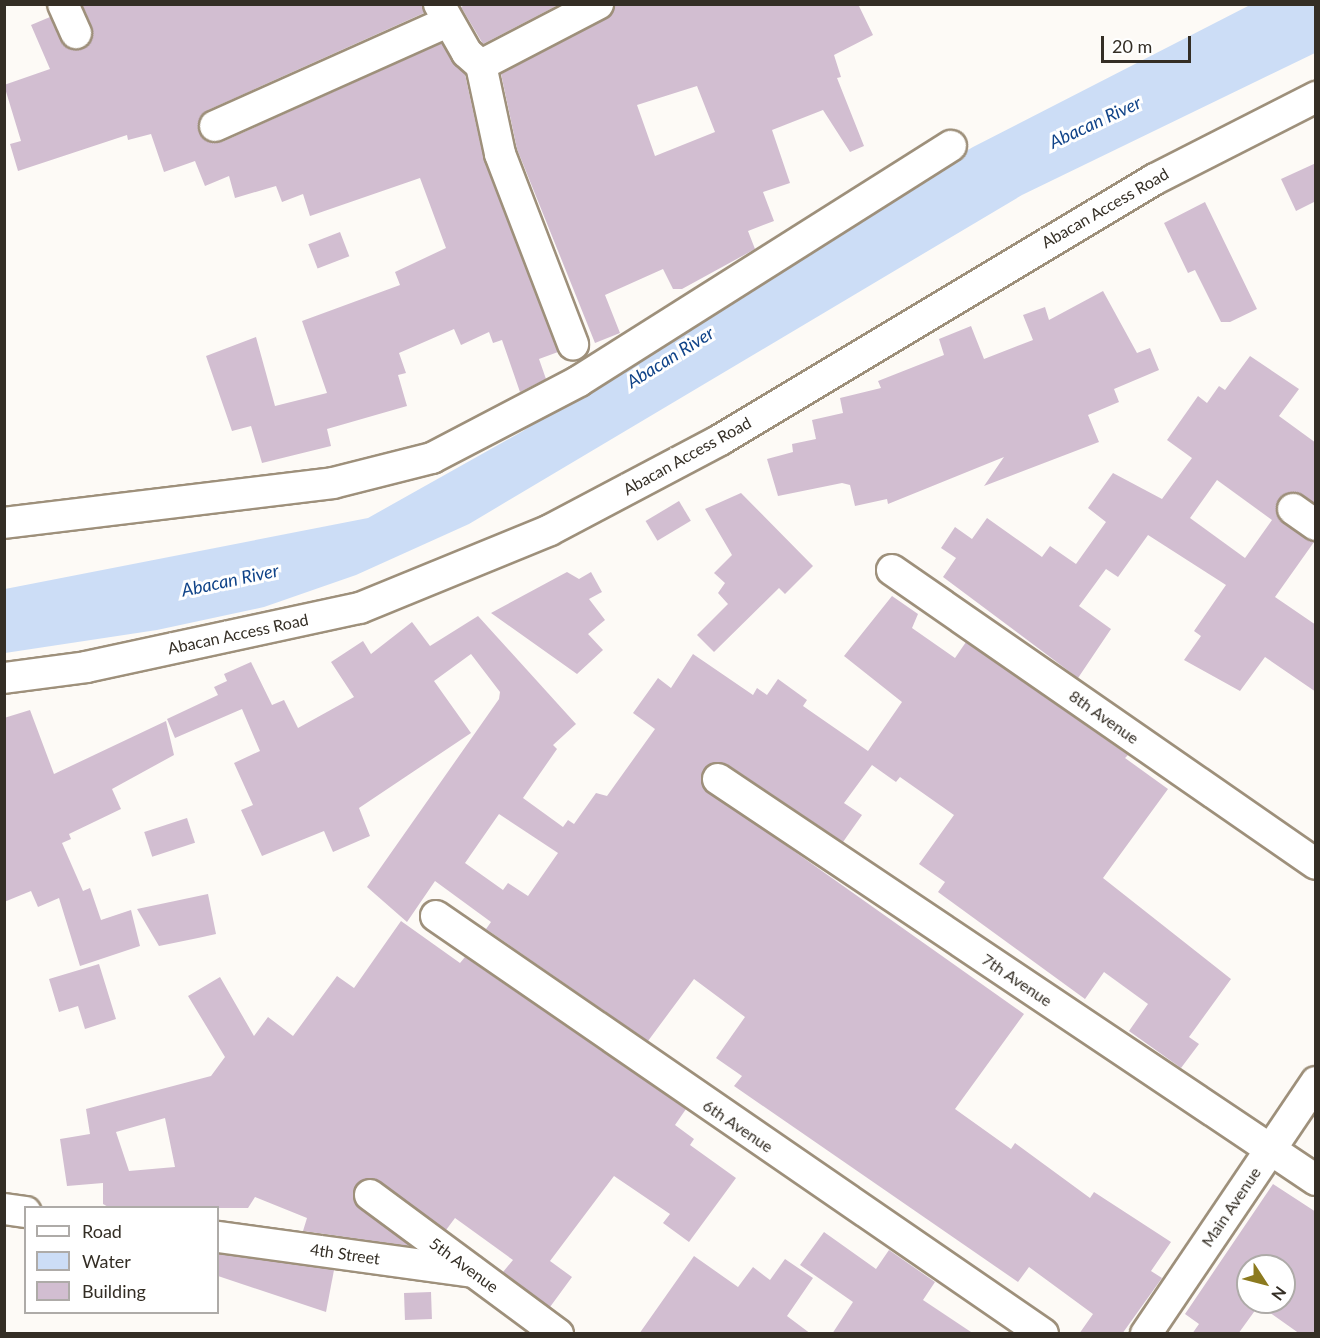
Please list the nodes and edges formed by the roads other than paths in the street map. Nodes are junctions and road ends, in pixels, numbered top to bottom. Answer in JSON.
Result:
{"nodes":[{"id":1,"x":63,"y":4,"type":"edge"},
{"id":2,"x":598,"y":4,"type":"edge"},
{"id":3,"x":443,"y":13,"type":"edge"},
{"id":4,"x":76,"y":33,"type":"dead end"},
{"id":5,"x":481,"y":65,"type":"junction"},
{"id":6,"x":1316,"y":97,"type":"edge"},
{"id":7,"x":215,"y":126,"type":"dead end"},
{"id":8,"x":951,"y":146,"type":"dead end"},
{"id":9,"x":573,"y":344,"type":"dead end"},
{"id":10,"x":4,"y":523,"type":"edge"},
{"id":11,"x":892,"y":570,"type":"dead end"},
{"id":12,"x":4,"y":678,"type":"edge"},
{"id":13,"x":718,"y":779,"type":"dead end"},
{"id":14,"x":1316,"y":864,"type":"edge"},
{"id":15,"x":436,"y":916,"type":"dead end"},
{"id":16,"x":1316,"y":1082,"type":"edge"},
{"id":17,"x":1270,"y":1149,"type":"junction"},
{"id":18,"x":1316,"y":1180,"type":"edge"},
{"id":19,"x":370,"y":1195,"type":"dead end"},
{"id":20,"x":4,"y":1209,"type":"edge"},
{"id":21,"x":24,"y":1212,"type":"edge"},
{"id":22,"x":219,"y":1237,"type":"edge"},
{"id":23,"x":473,"y":1272,"type":"junction"},
{"id":24,"x":558,"y":1334,"type":"edge"},
{"id":25,"x":1043,"y":1334,"type":"edge"},
{"id":26,"x":1146,"y":1334,"type":"edge"}],
"edges":[{"from":1,"to":4,"type":"street"},
{"from":2,"to":5,"type":"street"},
{"from":3,"to":5,"type":"street"},
{"from":3,"to":7,"type":"street"},
{"from":5,"to":9,"type":"street"},
{"from":6,"to":12,"type":"street","name":"Abacan Access Road"},
{"from":8,"to":10,"type":"street"},
{"from":11,"to":14,"type":"street","name":"8th Avenue"},
{"from":13,"to":17,"type":"street","name":"7th Avenue"},
{"from":15,"to":25,"type":"street","name":"6th Avenue"},
{"from":16,"to":17,"type":"street","name":"Main Avenue"},
{"from":17,"to":18,"type":"street","name":"7th Avenue"},
{"from":17,"to":26,"type":"street","name":"Main Avenue"},
{"from":19,"to":23,"type":"street","name":"5th Avenue"},
{"from":20,"to":21,"type":"street"},
{"from":22,"to":23,"type":"street","name":"4th Street"},
{"from":23,"to":24,"type":"street","name":"5th Avenue"}]}
